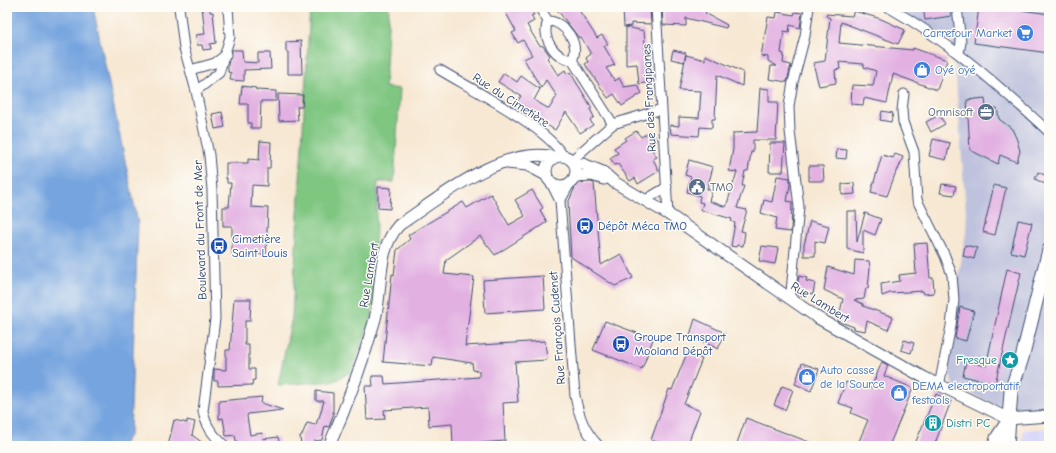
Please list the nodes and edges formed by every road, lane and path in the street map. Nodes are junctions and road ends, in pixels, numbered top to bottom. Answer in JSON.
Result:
{"nodes":[{"id":1,"x":179,"y":7,"type":"edge"},
{"id":2,"x":228,"y":7,"type":"edge"},
{"id":3,"x":540,"y":7,"type":"edge"},
{"id":4,"x":656,"y":7,"type":"edge"},
{"id":5,"x":809,"y":7,"type":"edge"},
{"id":6,"x":888,"y":7,"type":"edge"},
{"id":7,"x":957,"y":7,"type":"edge"},
{"id":8,"x":548,"y":21,"type":"junction"},
{"id":9,"x":959,"y":52,"type":"junction"},
{"id":10,"x":226,"y":54,"type":"junction"},
{"id":11,"x":572,"y":60,"type":"junction"},
{"id":12,"x":190,"y":70,"type":"junction"},
{"id":13,"x":440,"y":70,"type":"dead end"},
{"id":14,"x":196,"y":91,"type":"junction"},
{"id":15,"x":904,"y":94,"type":"dead end"},
{"id":16,"x":662,"y":109,"type":"junction"},
{"id":17,"x":613,"y":124,"type":"junction"},
{"id":18,"x":1049,"y":132,"type":"edge"},
{"id":19,"x":503,"y":163,"type":"junction"},
{"id":20,"x":568,"y":167,"type":"junction"},
{"id":21,"x":549,"y":180,"type":"junction"},
{"id":22,"x":667,"y":187,"type":"junction"},
{"id":23,"x":645,"y":200,"type":"junction"},
{"id":24,"x":560,"y":201,"type":"junction"},
{"id":25,"x":668,"y":214,"type":"junction"},
{"id":26,"x":1049,"y":250,"type":"edge"},
{"id":27,"x":788,"y":298,"type":"junction"},
{"id":28,"x":939,"y":386,"type":"junction"},
{"id":29,"x":1049,"y":416,"type":"edge"},
{"id":30,"x":1009,"y":419,"type":"junction"},
{"id":31,"x":1024,"y":419,"type":"junction"},
{"id":32,"x":1049,"y":424,"type":"edge"},
{"id":33,"x":226,"y":446,"type":"edge"},
{"id":34,"x":329,"y":446,"type":"edge"},
{"id":35,"x":599,"y":446,"type":"edge"},
{"id":36,"x":995,"y":446,"type":"edge"},
{"id":37,"x":1007,"y":446,"type":"edge"}],
"edges":[{"from":1,"to":12,"type":"street","name":"Boulevard du Front de Mer"},
{"from":2,"to":10,"type":"street"},
{"from":3,"to":8,"type":"street"},
{"from":4,"to":16,"type":"street","name":"Rue des Frangipanes"},
{"from":5,"to":27,"type":"street"},
{"from":6,"to":9,"type":"street"},
{"from":7,"to":9,"type":"street"},
{"from":8,"to":11,"type":"street"},
{"from":8,"to":11,"type":"street"},
{"from":9,"to":18,"type":"street"},
{"from":10,"to":12,"type":"street"},
{"from":10,"to":14,"type":"street"},
{"from":11,"to":17,"type":"street"},
{"from":12,"to":14,"type":"street","name":"Boulevard du Front de Mer"},
{"from":13,"to":20,"type":"street","name":"Rue du Cimetière"},
{"from":14,"to":33,"type":"street","name":"Boulevard du Front de Mer"},
{"from":15,"to":28,"type":"street"},
{"from":16,"to":17,"type":"street"},
{"from":16,"to":22,"type":"street","name":"Rue des Frangipanes"},
{"from":17,"to":20,"type":"street"},
{"from":19,"to":20,"type":"street","name":"Rue Lambert"},
{"from":19,"to":21,"type":"street","name":"Rue Lambert"},
{"from":19,"to":34,"type":"street","name":"Rue Lambert"},
{"from":20,"to":21,"type":"street"},
{"from":20,"to":21,"type":"street"},
{"from":20,"to":23,"type":"street","name":"Rue Lambert"},
{"from":20,"to":24,"type":"street"},
{"from":21,"to":24,"type":"street","name":"Rue François Cudenet"},
{"from":22,"to":23,"type":"street"},
{"from":22,"to":25,"type":"street","name":"Rue des Frangipanes"},
{"from":23,"to":25,"type":"street","name":"Rue Lambert"},
{"from":24,"to":35,"type":"street","name":"Rue François Cudenet"},
{"from":25,"to":27,"type":"street","name":"Rue Lambert"},
{"from":26,"to":30,"type":"main road"},
{"from":27,"to":28,"type":"street","name":"Rue Lambert"},
{"from":28,"to":30,"type":"street","name":"Rue Lambert"},
{"from":29,"to":31,"type":"street","name":"Rue Lambert"},
{"from":30,"to":31,"type":"street","name":"Rue Lambert"},
{"from":30,"to":36,"type":"main road"},
{"from":30,"to":37,"type":"main road"},
{"from":31,"to":32,"type":"street","name":"Rue Lambert"}]}
